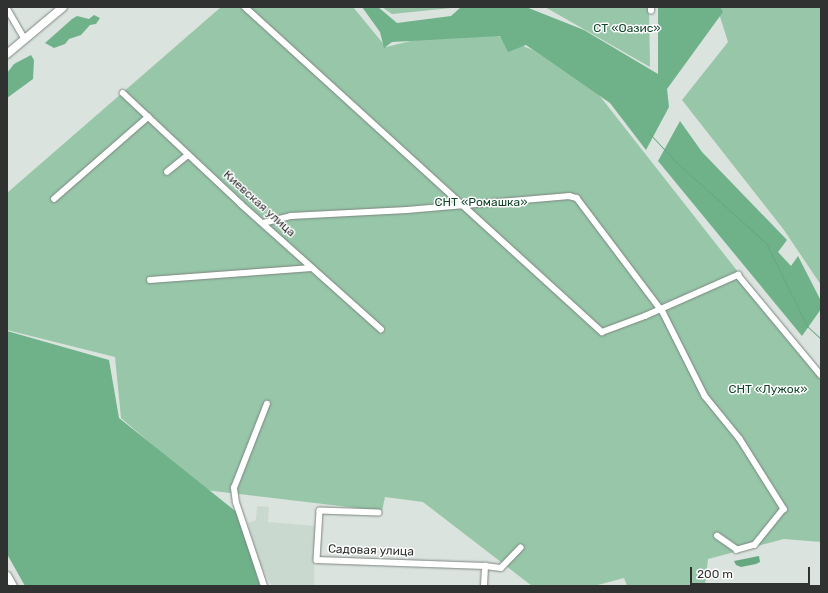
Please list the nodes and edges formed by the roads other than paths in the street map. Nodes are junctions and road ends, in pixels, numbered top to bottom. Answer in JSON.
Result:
{"nodes":[{"id":1,"x":63,"y":7,"type":"edge"},
{"id":2,"x":245,"y":7,"type":"edge"},
{"id":3,"x":7,"y":8,"type":"edge"},
{"id":4,"x":25,"y":39,"type":"junction"},
{"id":5,"x":7,"y":54,"type":"edge"},
{"id":6,"x":124,"y":93,"type":"dead end"},
{"id":7,"x":148,"y":118,"type":"junction"},
{"id":8,"x":188,"y":155,"type":"junction"},
{"id":9,"x":167,"y":172,"type":"dead end"},
{"id":10,"x":54,"y":199,"type":"dead end"},
{"id":11,"x":463,"y":204,"type":"junction"},
{"id":12,"x":263,"y":223,"type":"junction"},
{"id":13,"x":312,"y":268,"type":"junction"},
{"id":14,"x":150,"y":280,"type":"dead end"},
{"id":15,"x":660,"y":309,"type":"junction"},
{"id":16,"x":381,"y":329,"type":"dead end"},
{"id":17,"x":821,"y":375,"type":"edge"},
{"id":18,"x":267,"y":404,"type":"dead end"},
{"id":19,"x":379,"y":513,"type":"dead end"},
{"id":20,"x":716,"y":536,"type":"dead end"},
{"id":21,"x":520,"y":548,"type":"dead end"},
{"id":22,"x":485,"y":566,"type":"junction"},
{"id":23,"x":7,"y":575,"type":"edge"},
{"id":24,"x":13,"y":586,"type":"edge"},
{"id":25,"x":264,"y":586,"type":"edge"},
{"id":26,"x":484,"y":586,"type":"edge"}],
"edges":[{"from":1,"to":4,"type":"highway"},
{"from":2,"to":11,"type":"street"},
{"from":3,"to":4,"type":"street"},
{"from":4,"to":5,"type":"highway"},
{"from":6,"to":7,"type":"street","name":"Киевская улица"},
{"from":7,"to":8,"type":"street","name":"Киевская улица"},
{"from":7,"to":10,"type":"street"},
{"from":8,"to":9,"type":"street"},
{"from":8,"to":12,"type":"street","name":"Киевская улица"},
{"from":11,"to":12,"type":"street"},
{"from":11,"to":15,"type":"street"},
{"from":11,"to":15,"type":"street"},
{"from":12,"to":13,"type":"street","name":"Киевская улица"},
{"from":13,"to":14,"type":"street"},
{"from":13,"to":16,"type":"street","name":"Киевская улица"},
{"from":15,"to":17,"type":"street"},
{"from":15,"to":20,"type":"street"},
{"from":18,"to":25,"type":"street"},
{"from":19,"to":22,"type":"street","name":"Садовая улица"},
{"from":21,"to":22,"type":"street"},
{"from":22,"to":26,"type":"street"},
{"from":23,"to":24,"type":"main road"}]}
